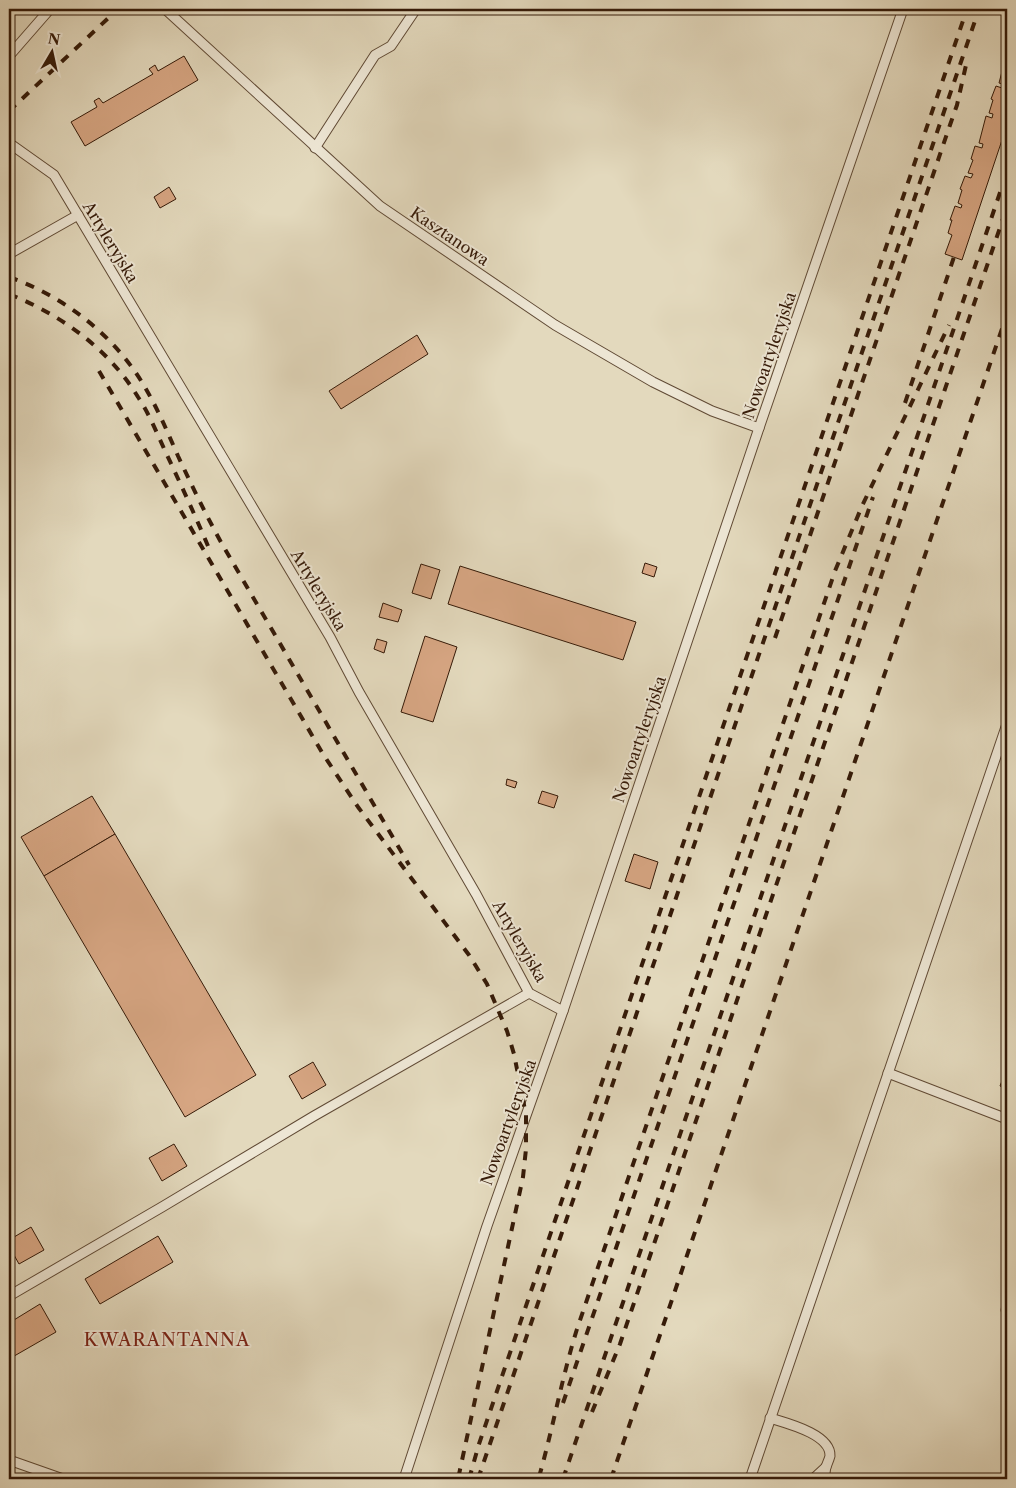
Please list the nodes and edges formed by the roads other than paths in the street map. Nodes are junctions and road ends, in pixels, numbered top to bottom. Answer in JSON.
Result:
{"nodes":[{"id":1,"x":50,"y":9,"type":"edge"},
{"id":2,"x":165,"y":9,"type":"edge"},
{"id":3,"x":416,"y":9,"type":"edge"},
{"id":4,"x":903,"y":9,"type":"edge"},
{"id":5,"x":9,"y":56,"type":"edge"},
{"id":6,"x":9,"y":143,"type":"edge"},
{"id":7,"x":315,"y":148,"type":"junction"},
{"id":8,"x":78,"y":215,"type":"junction"},
{"id":9,"x":9,"y":254,"type":"edge"},
{"id":10,"x":759,"y":428,"type":"junction"},
{"id":11,"x":1007,"y":724,"type":"edge"},
{"id":12,"x":529,"y":992,"type":"junction"},
{"id":13,"x":563,"y":1011,"type":"junction"},
{"id":14,"x":888,"y":1073,"type":"junction"},
{"id":15,"x":1007,"y":1119,"type":"edge"},
{"id":16,"x":9,"y":1296,"type":"edge"},
{"id":17,"x":770,"y":1418,"type":"junction"},
{"id":18,"x":9,"y":1460,"type":"edge"},
{"id":19,"x":826,"y":1467,"type":"junction"},
{"id":20,"x":63,"y":1479,"type":"edge"},
{"id":21,"x":404,"y":1479,"type":"edge"},
{"id":22,"x":750,"y":1479,"type":"edge"},
{"id":23,"x":813,"y":1479,"type":"edge"},
{"id":24,"x":818,"y":1479,"type":"edge"},
{"id":25,"x":824,"y":1479,"type":"edge"}],
"edges":[{"from":1,"to":5,"type":"lane"},
{"from":2,"to":7,"type":"lane","name":"Kasztanowa"},
{"from":3,"to":7,"type":"lane"},
{"from":4,"to":10,"type":"lane","name":"Nowoartyleryjska"},
{"from":6,"to":8,"type":"lane","name":"Artyleryjska"},
{"from":7,"to":10,"type":"lane","name":"Kasztanowa"},
{"from":8,"to":9,"type":"lane"},
{"from":8,"to":12,"type":"lane","name":"Artyleryjska"},
{"from":10,"to":13,"type":"lane","name":"Nowoartyleryjska"},
{"from":11,"to":14,"type":"lane"},
{"from":12,"to":13,"type":"lane","name":"Artyleryjska"},
{"from":12,"to":16,"type":"lane"},
{"from":13,"to":21,"type":"lane","name":"Nowoartyleryjska"},
{"from":14,"to":15,"type":"lane"},
{"from":14,"to":17,"type":"lane"},
{"from":17,"to":19,"type":"lane"},
{"from":17,"to":22,"type":"lane"},
{"from":18,"to":20,"type":"lane"},
{"from":19,"to":23,"type":"lane"},
{"from":19,"to":24,"type":"lane"},
{"from":19,"to":25,"type":"lane"}]}
